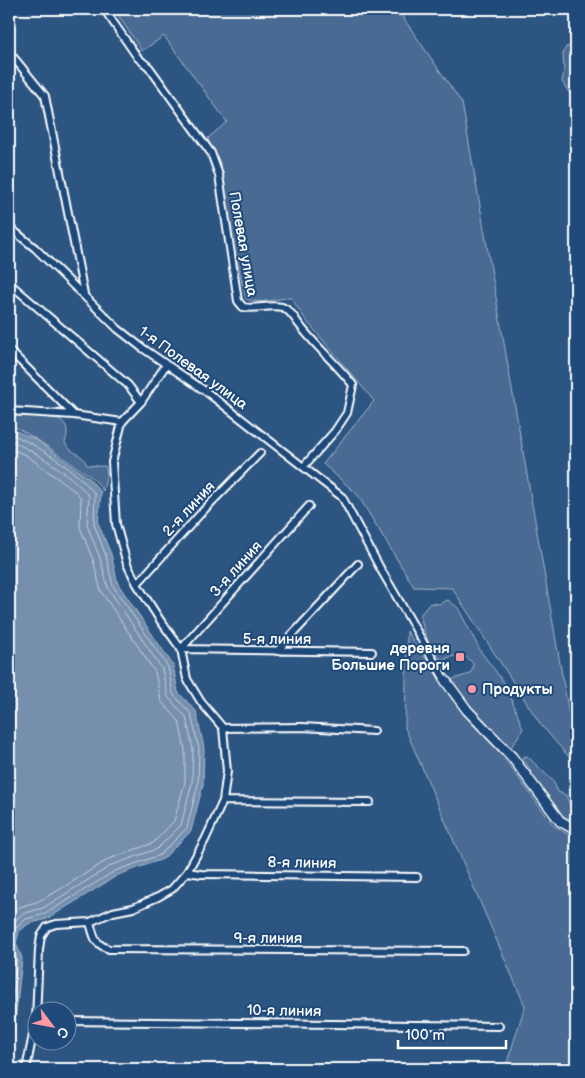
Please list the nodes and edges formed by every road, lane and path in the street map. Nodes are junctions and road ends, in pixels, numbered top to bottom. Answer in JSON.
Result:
{"nodes":[{"id":1,"x":104,"y":9,"type":"edge"},
{"id":2,"x":9,"y":52,"type":"edge"},
{"id":3,"x":9,"y":227,"type":"edge"},
{"id":4,"x":9,"y":282,"type":"edge"},
{"id":5,"x":84,"y":296,"type":"junction"},
{"id":6,"x":9,"y":350,"type":"edge"},
{"id":7,"x":166,"y":365,"type":"junction"},
{"id":8,"x":141,"y":402,"type":"junction"},
{"id":9,"x":9,"y":411,"type":"edge"},
{"id":10,"x":74,"y":414,"type":"junction"},
{"id":11,"x":122,"y":422,"type":"junction"},
{"id":12,"x":260,"y":453,"type":"dead end"},
{"id":13,"x":304,"y":466,"type":"junction"},
{"id":14,"x":309,"y":506,"type":"dead end"},
{"id":15,"x":358,"y":564,"type":"dead end"},
{"id":16,"x":137,"y":584,"type":"junction"},
{"id":17,"x":181,"y":649,"type":"junction"},
{"id":18,"x":277,"y":651,"type":"junction"},
{"id":19,"x":372,"y":652,"type":"dead end"},
{"id":20,"x":445,"y":680,"type":"joint"},
{"id":21,"x":223,"y":728,"type":"junction"},
{"id":22,"x":374,"y":730,"type":"dead end"},
{"id":23,"x":222,"y":801,"type":"junction"},
{"id":24,"x":370,"y":802,"type":"dead end"},
{"id":25,"x":576,"y":830,"type":"edge"},
{"id":26,"x":187,"y":872,"type":"junction"},
{"id":27,"x":417,"y":877,"type":"dead end"},
{"id":28,"x":90,"y":922,"type":"junction"},
{"id":29,"x":463,"y":952,"type":"dead end"},
{"id":30,"x":38,"y":1000,"type":"edge"},
{"id":31,"x":78,"y":1021,"type":"edge"},
{"id":32,"x":500,"y":1026,"type":"dead end"},
{"id":33,"x":30,"y":1050,"type":"edge"},
{"id":34,"x":26,"y":1069,"type":"edge"}],
"edges":[{"from":1,"to":13,"type":"street","name":"Полевая улица"},
{"from":2,"to":5,"type":"street"},
{"from":3,"to":5,"type":"street","name":"1-я Полевая улица"},
{"from":4,"to":8,"type":"street"},
{"from":5,"to":7,"type":"street","name":"1-я Полевая улица"},
{"from":6,"to":10,"type":"street"},
{"from":7,"to":8,"type":"street"},
{"from":7,"to":13,"type":"street","name":"1-я Полевая улица"},
{"from":8,"to":11,"type":"street"},
{"from":9,"to":10,"type":"street"},
{"from":10,"to":11,"type":"street"},
{"from":11,"to":16,"type":"street"},
{"from":12,"to":16,"type":"street","name":"2-я линия"},
{"from":13,"to":20,"type":"street","name":"1-я Полевая улица"},
{"from":14,"to":17,"type":"street","name":"3-я линия"},
{"from":15,"to":18,"type":"street"},
{"from":16,"to":17,"type":"street"},
{"from":17,"to":18,"type":"street","name":"5-я линия"},
{"from":17,"to":21,"type":"street"},
{"from":18,"to":19,"type":"street","name":"5-я линия"},
{"from":20,"to":25,"type":"street"},
{"from":21,"to":22,"type":"street"},
{"from":21,"to":23,"type":"street"},
{"from":23,"to":24,"type":"street"},
{"from":23,"to":26,"type":"street"},
{"from":26,"to":27,"type":"street","name":"8-я линия"},
{"from":26,"to":28,"type":"street"},
{"from":28,"to":29,"type":"street","name":"9-я линия"},
{"from":28,"to":30,"type":"street"},
{"from":31,"to":32,"type":"street","name":"10-я линия"},
{"from":33,"to":34,"type":"street"}]}
